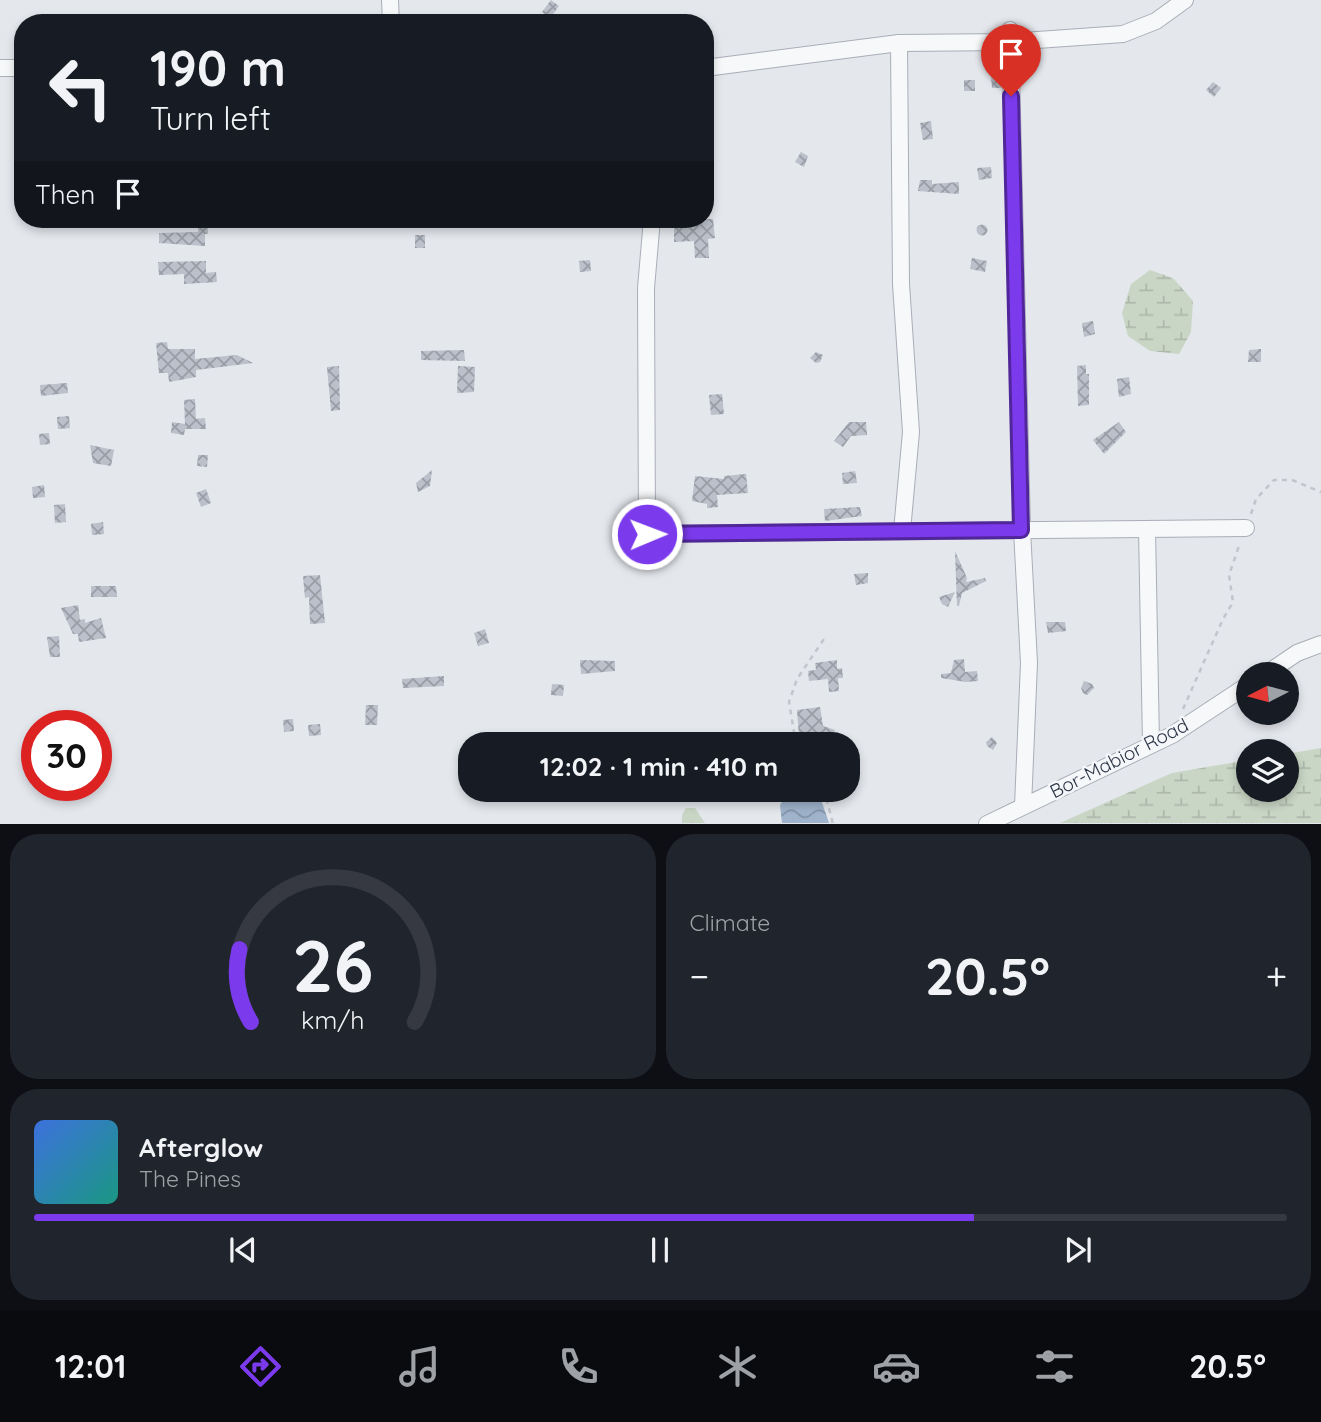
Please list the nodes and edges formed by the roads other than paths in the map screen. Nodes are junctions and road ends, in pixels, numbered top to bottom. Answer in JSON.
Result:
{"nodes":[{"id":1,"x":1185,"y":0,"type":"edge"},
{"id":2,"x":1010,"y":36,"type":"junction"},
{"id":3,"x":899,"y":43,"type":"junction"},
{"id":4,"x":714,"y":67,"type":"edge"},
{"id":5,"x":651,"y":228,"type":"edge"},
{"id":6,"x":1246,"y":528,"type":"road end"},
{"id":7,"x":1147,"y":529,"type":"junction"},
{"id":8,"x":1021,"y":530,"type":"junction"},
{"id":9,"x":902,"y":531,"type":"junction"},
{"id":10,"x":1321,"y":644,"type":"edge"},
{"id":11,"x":1284,"y":662,"type":"edge"},
{"id":12,"x":1236,"y":693,"type":"edge"},
{"id":13,"x":1152,"y":744,"type":"junction"},
{"id":14,"x":1023,"y":806,"type":"junction"},
{"id":15,"x":987,"y":824,"type":"edge"}],
"edges":[{"from":1,"to":2,"type":"street"},
{"from":2,"to":3,"type":"street"},
{"from":2,"to":8,"type":"street"},
{"from":3,"to":4,"type":"street"},
{"from":3,"to":9,"type":"street"},
{"from":5,"to":9,"type":"street"},
{"from":6,"to":7,"type":"street"},
{"from":7,"to":8,"type":"street"},
{"from":7,"to":13,"type":"street"},
{"from":8,"to":9,"type":"street"},
{"from":8,"to":14,"type":"street"},
{"from":10,"to":11,"type":"street"},
{"from":12,"to":13,"type":"street","name":"Bor-Mabior Road"},
{"from":13,"to":14,"type":"street","name":"Bor-Mabior Road"},
{"from":14,"to":15,"type":"street","name":"Bor-Mabior Road"}]}
